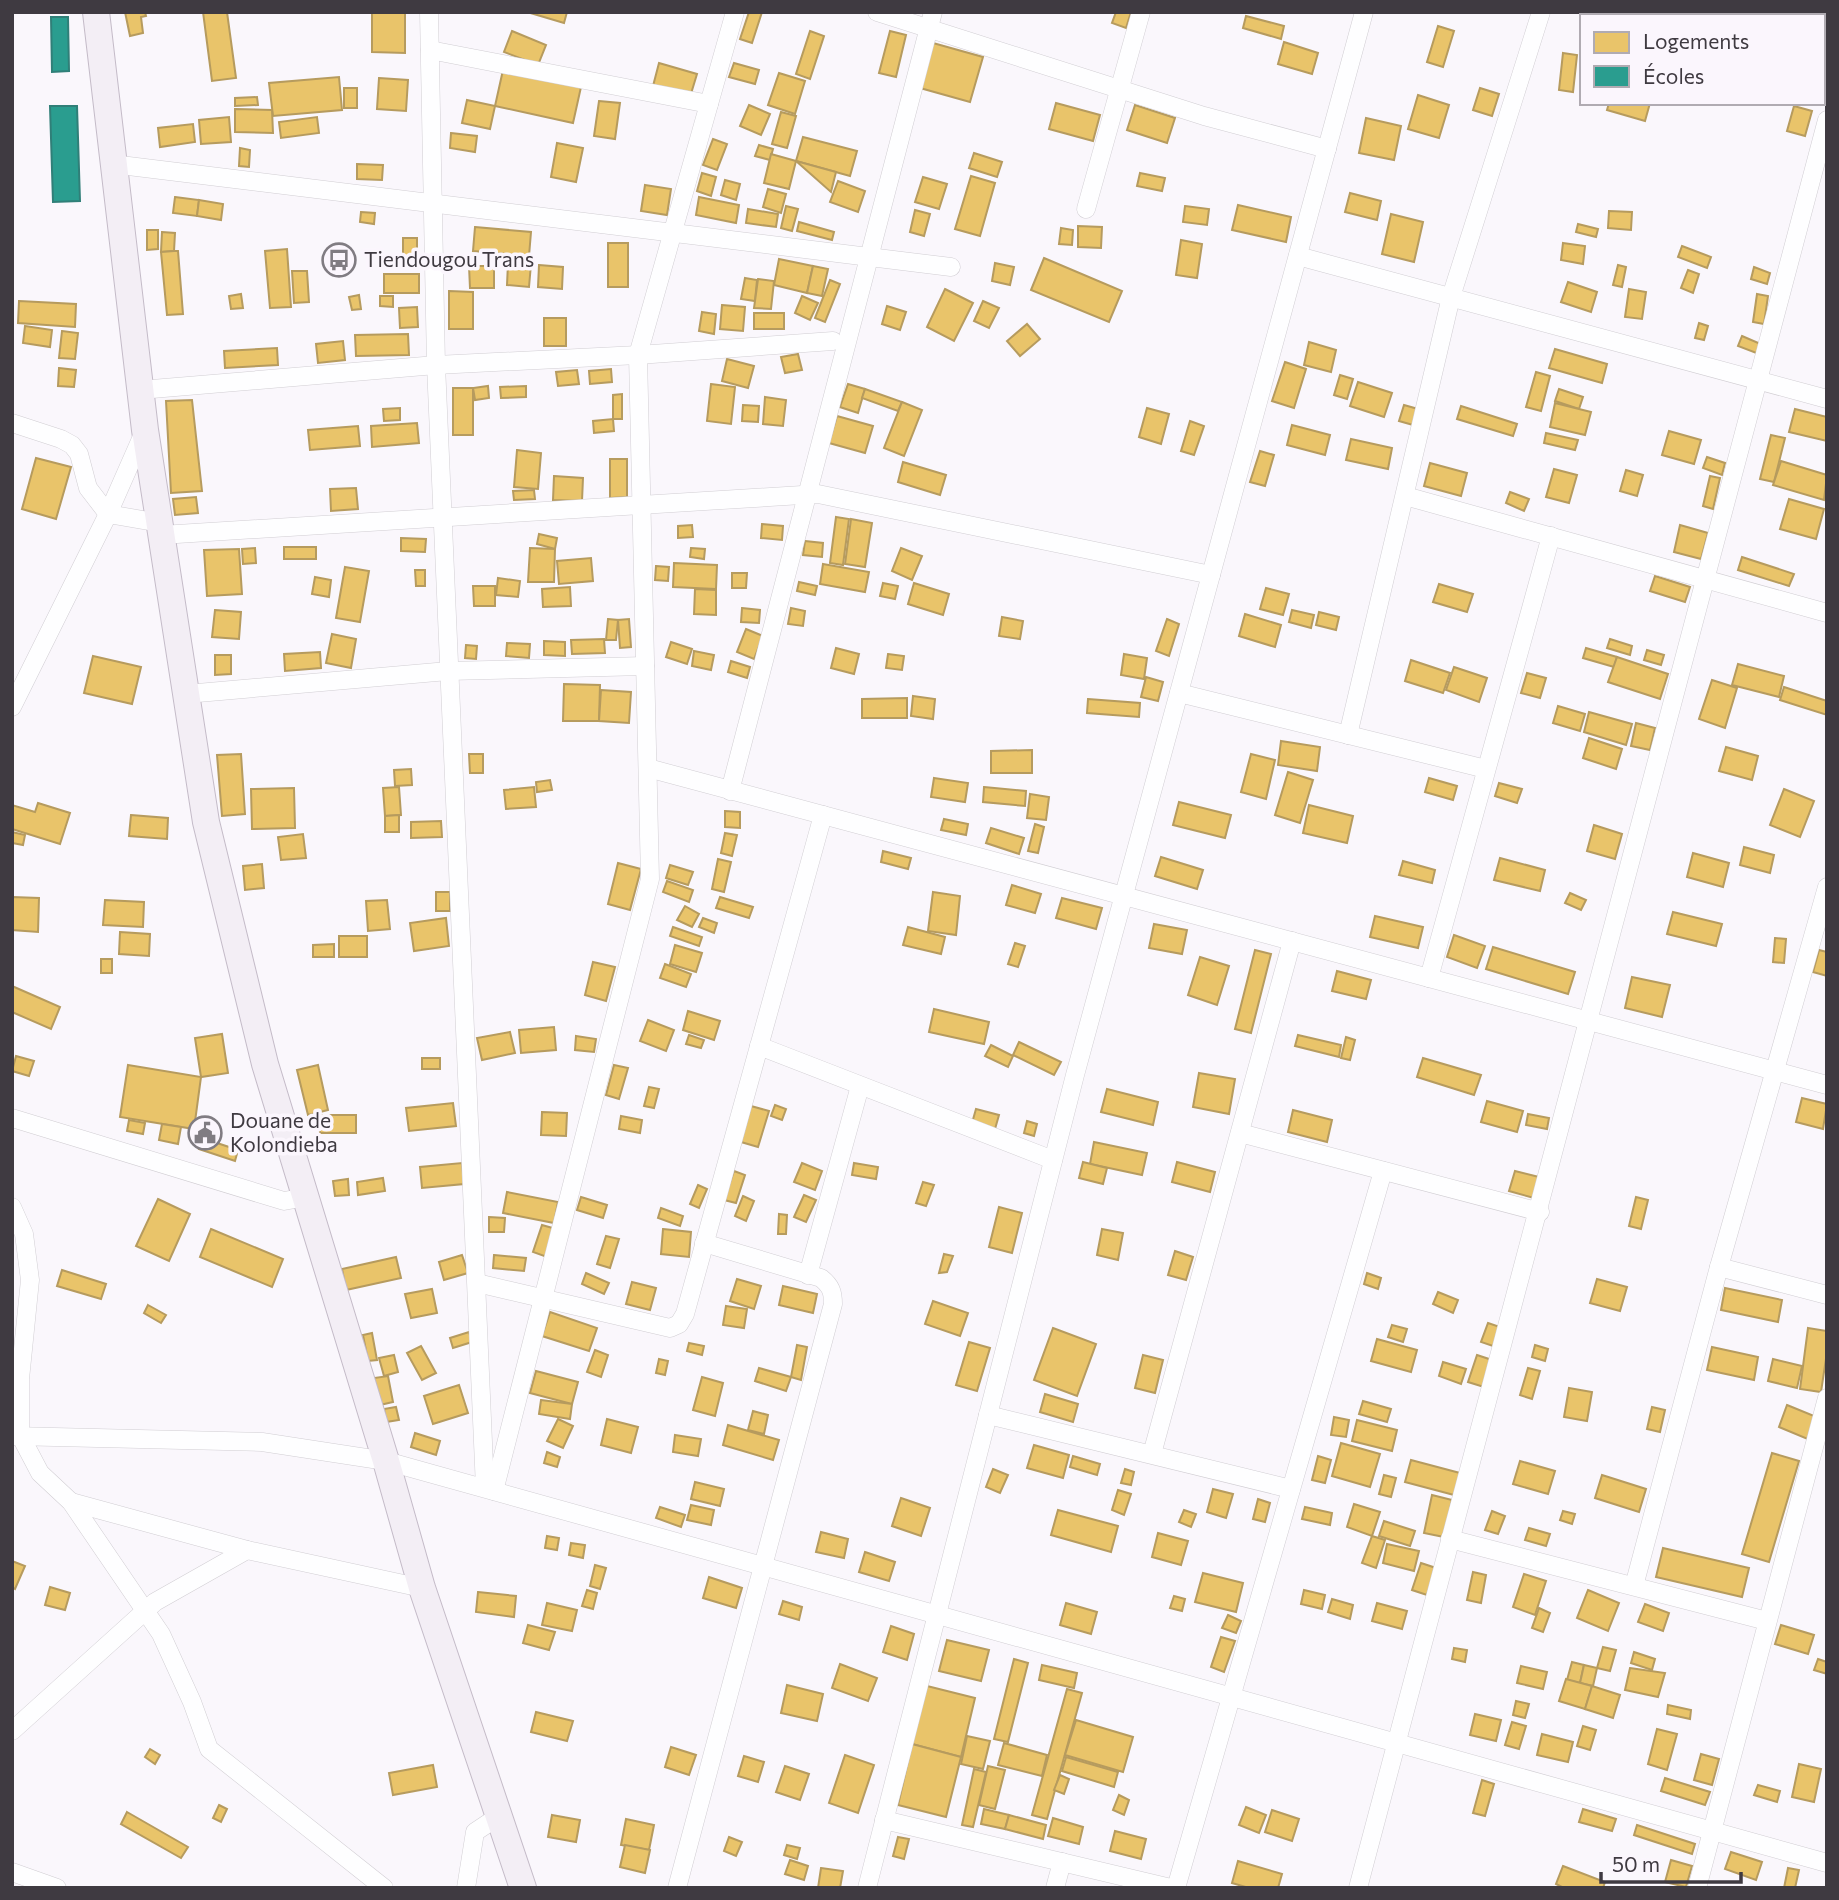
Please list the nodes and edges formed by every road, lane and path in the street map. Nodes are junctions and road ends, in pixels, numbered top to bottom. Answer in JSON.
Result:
{"nodes":[{"id":1,"x":96,"y":12,"type":"edge"},
{"id":2,"x":429,"y":12,"type":"edge"},
{"id":3,"x":735,"y":12,"type":"edge"},
{"id":4,"x":877,"y":12,"type":"edge"},
{"id":5,"x":1141,"y":12,"type":"edge"},
{"id":6,"x":1364,"y":12,"type":"edge"},
{"id":7,"x":1541,"y":12,"type":"edge"},
{"id":8,"x":931,"y":21,"type":"edge"},
{"id":9,"x":430,"y":50,"type":"junction"},
{"id":10,"x":1119,"y":89,"type":"junction"},
{"id":11,"x":709,"y":104,"type":"junction"},
{"id":12,"x":1827,"y":120,"type":"edge"},
{"id":13,"x":1327,"y":149,"type":"junction"},
{"id":14,"x":112,"y":164,"type":"junction"},
{"id":15,"x":432,"y":203,"type":"junction"},
{"id":16,"x":1086,"y":209,"type":"dead end"},
{"id":17,"x":672,"y":233,"type":"junction"},
{"id":18,"x":1298,"y":256,"type":"junction"},
{"id":19,"x":869,"y":257,"type":"junction"},
{"id":20,"x":951,"y":267,"type":"dead end"},
{"id":21,"x":1451,"y":297,"type":"junction"},
{"id":22,"x":833,"y":341,"type":"dead end"},
{"id":23,"x":638,"y":355,"type":"junction"},
{"id":24,"x":436,"y":365,"type":"junction"},
{"id":25,"x":1758,"y":380,"type":"junction"},
{"id":26,"x":140,"y":390,"type":"junction"},
{"id":27,"x":1827,"y":399,"type":"edge"},
{"id":28,"x":12,"y":423,"type":"edge"},
{"id":29,"x":145,"y":430,"type":"junction"},
{"id":30,"x":806,"y":495,"type":"junction"},
{"id":31,"x":1405,"y":496,"type":"junction"},
{"id":32,"x":641,"y":505,"type":"junction"},
{"id":33,"x":108,"y":514,"type":"junction"},
{"id":34,"x":444,"y":518,"type":"junction"},
{"id":35,"x":160,"y":529,"type":"junction"},
{"id":36,"x":1551,"y":536,"type":"junction"},
{"id":37,"x":1211,"y":575,"type":"junction"},
{"id":38,"x":1705,"y":578,"type":"junction"},
{"id":39,"x":1827,"y":613,"type":"edge"},
{"id":40,"x":645,"y":666,"type":"junction"},
{"id":41,"x":448,"y":671,"type":"junction"},
{"id":42,"x":1179,"y":693,"type":"junction"},
{"id":43,"x":186,"y":694,"type":"junction"},
{"id":44,"x":12,"y":707,"type":"edge"},
{"id":45,"x":1348,"y":735,"type":"junction"},
{"id":46,"x":648,"y":768,"type":"junction"},
{"id":47,"x":1486,"y":769,"type":"junction"},
{"id":48,"x":730,"y":791,"type":"junction"},
{"id":49,"x":823,"y":816,"type":"junction"},
{"id":50,"x":1827,"y":887,"type":"edge"},
{"id":51,"x":1124,"y":896,"type":"junction"},
{"id":52,"x":1292,"y":941,"type":"junction"},
{"id":53,"x":1429,"y":978,"type":"junction"},
{"id":54,"x":1588,"y":1021,"type":"junction"},
{"id":55,"x":759,"y":1046,"type":"junction"},
{"id":56,"x":1775,"y":1071,"type":"junction"},
{"id":57,"x":1827,"y":1085,"type":"edge"},
{"id":58,"x":860,"y":1086,"type":"junction"},
{"id":59,"x":12,"y":1118,"type":"edge"},
{"id":60,"x":1240,"y":1133,"type":"junction"},
{"id":61,"x":1053,"y":1160,"type":"junction"},
{"id":62,"x":1383,"y":1171,"type":"junction"},
{"id":63,"x":306,"y":1197,"type":"junction"},
{"id":64,"x":12,"y":1207,"type":"edge"},
{"id":65,"x":1538,"y":1212,"type":"junction"},
{"id":66,"x":704,"y":1243,"type":"junction"},
{"id":67,"x":1719,"y":1267,"type":"junction"},
{"id":68,"x":808,"y":1275,"type":"junction"},
{"id":69,"x":477,"y":1283,"type":"junction"},
{"id":70,"x":1827,"y":1295,"type":"edge"},
{"id":71,"x":543,"y":1298,"type":"junction"},
{"id":72,"x":1827,"y":1398,"type":"edge"},
{"id":73,"x":988,"y":1415,"type":"junction"},
{"id":74,"x":16,"y":1435,"type":"edge"},
{"id":75,"x":1152,"y":1454,"type":"junction"},
{"id":76,"x":386,"y":1461,"type":"junction"},
{"id":77,"x":489,"y":1489,"type":"junction"},
{"id":78,"x":1291,"y":1489,"type":"junction"},
{"id":79,"x":71,"y":1502,"type":"junction"},
{"id":80,"x":1450,"y":1539,"type":"junction"},
{"id":81,"x":247,"y":1550,"type":"junction"},
{"id":82,"x":763,"y":1566,"type":"junction"},
{"id":83,"x":1634,"y":1586,"type":"junction"},
{"id":84,"x":422,"y":1588,"type":"junction"},
{"id":85,"x":145,"y":1611,"type":"junction"},
{"id":86,"x":937,"y":1614,"type":"junction"},
{"id":87,"x":1767,"y":1621,"type":"junction"},
{"id":88,"x":1232,"y":1697,"type":"junction"},
{"id":89,"x":12,"y":1731,"type":"edge"},
{"id":90,"x":1396,"y":1743,"type":"junction"},
{"id":91,"x":499,"y":1816,"type":"junction"},
{"id":92,"x":884,"y":1820,"type":"junction"},
{"id":93,"x":1712,"y":1831,"type":"junction"},
{"id":94,"x":1062,"y":1862,"type":"junction"},
{"id":95,"x":1827,"y":1863,"type":"edge"},
{"id":96,"x":12,"y":1872,"type":"edge"},
{"id":97,"x":57,"y":1888,"type":"edge"},
{"id":98,"x":384,"y":1888,"type":"edge"},
{"id":99,"x":466,"y":1888,"type":"edge"},
{"id":100,"x":523,"y":1888,"type":"edge"},
{"id":101,"x":677,"y":1888,"type":"edge"},
{"id":102,"x":867,"y":1888,"type":"edge"},
{"id":103,"x":1055,"y":1888,"type":"edge"},
{"id":104,"x":1174,"y":1888,"type":"edge"},
{"id":105,"x":1358,"y":1888,"type":"edge"},
{"id":106,"x":1697,"y":1888,"type":"edge"}],
"edges":[{"from":1,"to":14,"type":"main road"},
{"from":2,"to":9,"type":"street"},
{"from":3,"to":11,"type":"street"},
{"from":4,"to":8,"type":"street"},
{"from":5,"to":10,"type":"street"},
{"from":6,"to":13,"type":"street"},
{"from":7,"to":21,"type":"street"},
{"from":8,"to":10,"type":"street"},
{"from":8,"to":19,"type":"street"},
{"from":9,"to":11,"type":"street"},
{"from":9,"to":15,"type":"street"},
{"from":10,"to":13,"type":"street"},
{"from":10,"to":16,"type":"street"},
{"from":11,"to":17,"type":"street"},
{"from":12,"to":25,"type":"street"},
{"from":13,"to":18,"type":"street"},
{"from":14,"to":15,"type":"street"},
{"from":14,"to":26,"type":"main road"},
{"from":15,"to":17,"type":"street"},
{"from":15,"to":24,"type":"street"},
{"from":17,"to":19,"type":"street"},
{"from":17,"to":23,"type":"street"},
{"from":18,"to":21,"type":"street"},
{"from":18,"to":37,"type":"street"},
{"from":19,"to":20,"type":"street"},
{"from":19,"to":30,"type":"street"},
{"from":21,"to":25,"type":"street"},
{"from":21,"to":31,"type":"street"},
{"from":22,"to":23,"type":"street"},
{"from":23,"to":24,"type":"street"},
{"from":23,"to":32,"type":"street"},
{"from":24,"to":26,"type":"street"},
{"from":24,"to":34,"type":"street"},
{"from":25,"to":27,"type":"street"},
{"from":25,"to":38,"type":"street"},
{"from":26,"to":29,"type":"main road"},
{"from":28,"to":33,"type":"street"},
{"from":29,"to":33,"type":"street"},
{"from":29,"to":35,"type":"main road"},
{"from":30,"to":32,"type":"street"},
{"from":30,"to":37,"type":"street"},
{"from":30,"to":48,"type":"street"},
{"from":31,"to":36,"type":"street"},
{"from":31,"to":45,"type":"street"},
{"from":32,"to":34,"type":"street"},
{"from":32,"to":40,"type":"street"},
{"from":33,"to":35,"type":"street"},
{"from":33,"to":44,"type":"street"},
{"from":34,"to":35,"type":"street"},
{"from":34,"to":41,"type":"street"},
{"from":35,"to":43,"type":"main road"},
{"from":36,"to":38,"type":"street"},
{"from":36,"to":47,"type":"street"},
{"from":37,"to":42,"type":"street"},
{"from":38,"to":39,"type":"street"},
{"from":38,"to":54,"type":"street"},
{"from":40,"to":41,"type":"street"},
{"from":40,"to":46,"type":"street"},
{"from":41,"to":43,"type":"street"},
{"from":41,"to":69,"type":"street"},
{"from":42,"to":45,"type":"street"},
{"from":42,"to":51,"type":"street"},
{"from":43,"to":63,"type":"main road"},
{"from":45,"to":47,"type":"street"},
{"from":46,"to":48,"type":"street"},
{"from":46,"to":71,"type":"street"},
{"from":47,"to":53,"type":"street"},
{"from":48,"to":49,"type":"street"},
{"from":49,"to":51,"type":"street"},
{"from":49,"to":55,"type":"street"},
{"from":50,"to":56,"type":"street"},
{"from":51,"to":52,"type":"street"},
{"from":51,"to":61,"type":"street"},
{"from":52,"to":53,"type":"street"},
{"from":52,"to":60,"type":"street"},
{"from":53,"to":54,"type":"street"},
{"from":54,"to":56,"type":"street"},
{"from":54,"to":65,"type":"street"},
{"from":55,"to":58,"type":"street"},
{"from":55,"to":66,"type":"street"},
{"from":56,"to":57,"type":"street"},
{"from":56,"to":67,"type":"street"},
{"from":58,"to":61,"type":"street"},
{"from":58,"to":68,"type":"street"},
{"from":59,"to":63,"type":"street"},
{"from":60,"to":62,"type":"street"},
{"from":60,"to":75,"type":"street"},
{"from":61,"to":73,"type":"street"},
{"from":62,"to":65,"type":"street"},
{"from":62,"to":78,"type":"street"},
{"from":63,"to":76,"type":"main road"},
{"from":64,"to":74,"type":"street"},
{"from":65,"to":80,"type":"street"},
{"from":66,"to":68,"type":"street"},
{"from":66,"to":71,"type":"street"},
{"from":67,"to":70,"type":"street"},
{"from":67,"to":83,"type":"street"},
{"from":68,"to":82,"type":"street"},
{"from":69,"to":71,"type":"street"},
{"from":69,"to":77,"type":"street"},
{"from":71,"to":77,"type":"street"},
{"from":72,"to":87,"type":"street"},
{"from":73,"to":75,"type":"street"},
{"from":73,"to":86,"type":"street"},
{"from":74,"to":76,"type":"street"},
{"from":74,"to":79,"type":"street"},
{"from":75,"to":78,"type":"street"},
{"from":76,"to":77,"type":"street"},
{"from":76,"to":84,"type":"main road"},
{"from":77,"to":82,"type":"street"},
{"from":78,"to":88,"type":"street"},
{"from":79,"to":81,"type":"street"},
{"from":79,"to":85,"type":"street"},
{"from":80,"to":83,"type":"street"},
{"from":80,"to":90,"type":"street"},
{"from":81,"to":84,"type":"street"},
{"from":81,"to":85,"type":"street"},
{"from":82,"to":86,"type":"street"},
{"from":82,"to":101,"type":"street"},
{"from":83,"to":87,"type":"street"},
{"from":84,"to":91,"type":"main road"},
{"from":85,"to":89,"type":"street"},
{"from":85,"to":98,"type":"street"},
{"from":86,"to":88,"type":"street"},
{"from":86,"to":92,"type":"street"},
{"from":87,"to":93,"type":"street"},
{"from":88,"to":90,"type":"street"},
{"from":88,"to":104,"type":"street"},
{"from":90,"to":93,"type":"street"},
{"from":90,"to":105,"type":"street"},
{"from":91,"to":99,"type":"street"},
{"from":91,"to":100,"type":"main road"},
{"from":92,"to":94,"type":"street"},
{"from":92,"to":102,"type":"street"},
{"from":93,"to":95,"type":"street"},
{"from":93,"to":106,"type":"street"},
{"from":94,"to":103,"type":"street"},
{"from":94,"to":104,"type":"street"},
{"from":96,"to":97,"type":"street"}]}
